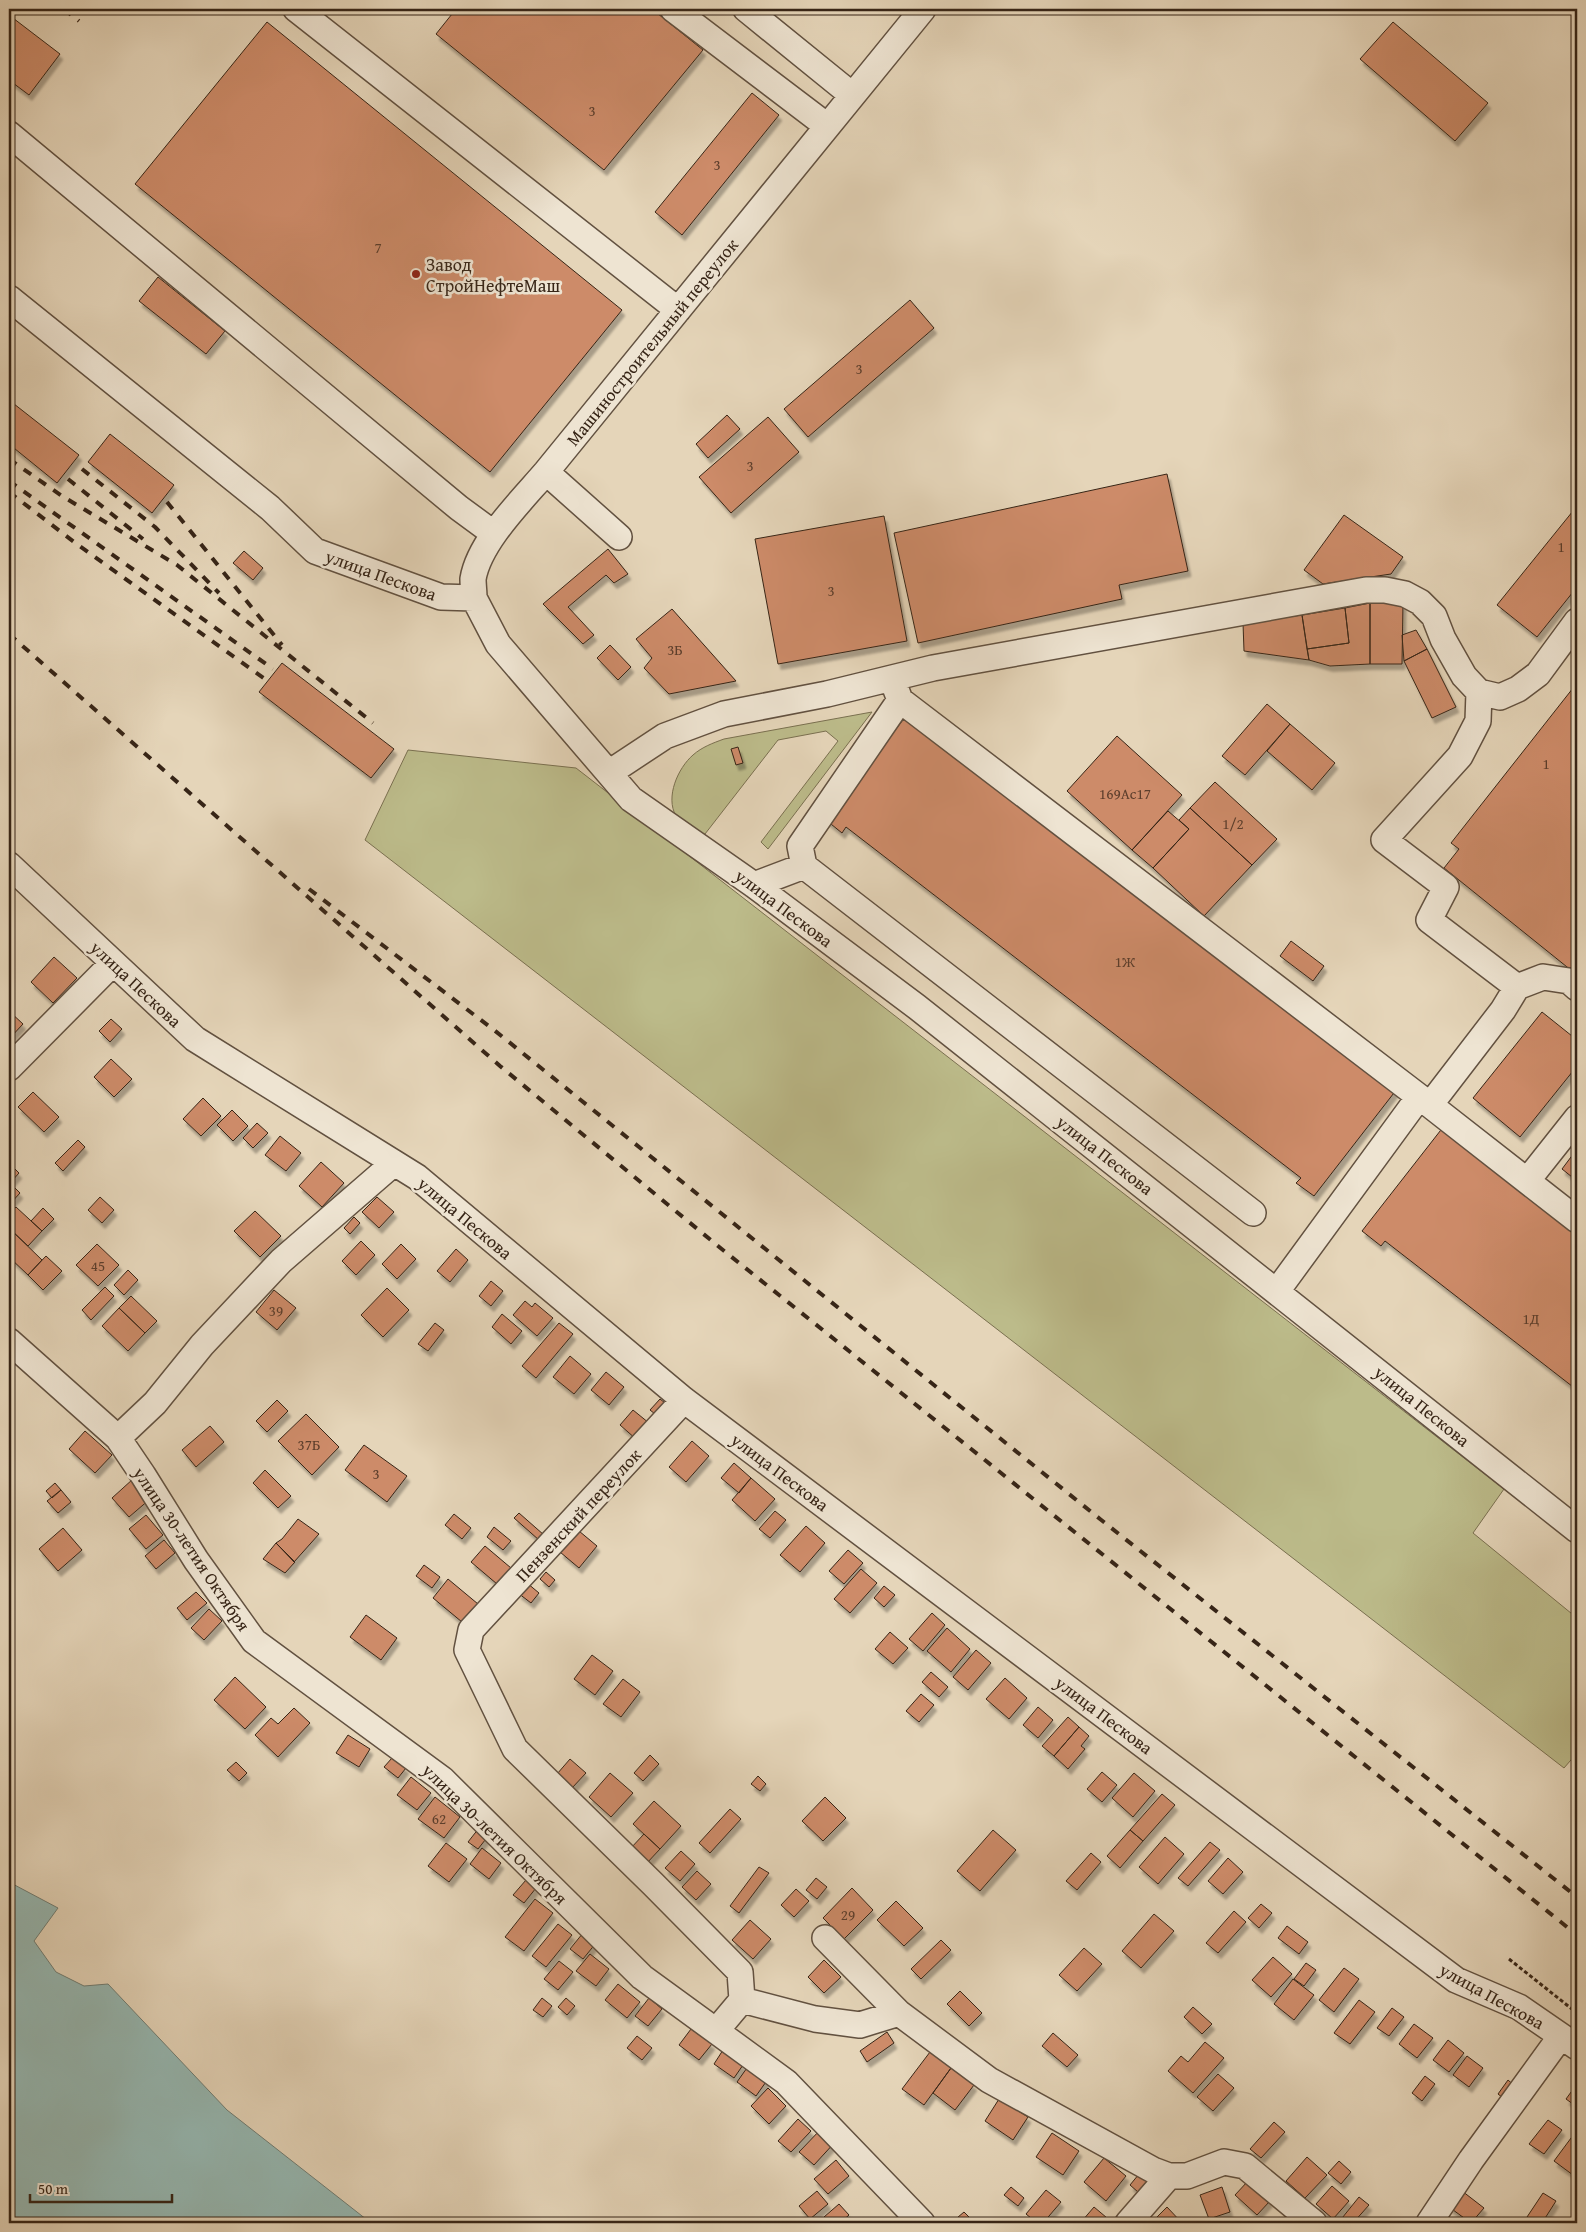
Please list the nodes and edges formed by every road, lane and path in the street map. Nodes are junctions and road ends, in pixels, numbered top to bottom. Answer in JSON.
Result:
{"nodes":[{"id":1,"x":296,"y":9,"type":"edge"},
{"id":2,"x":673,"y":9,"type":"edge"},
{"id":3,"x":746,"y":9,"type":"edge"},
{"id":4,"x":924,"y":9,"type":"edge"},
{"id":5,"x":852,"y":95,"type":"junction"},
{"id":6,"x":827,"y":126,"type":"junction"},
{"id":7,"x":9,"y":134,"type":"edge"},
{"id":8,"x":9,"y":298,"type":"edge"},
{"id":9,"x":678,"y":310,"type":"junction"},
{"id":10,"x":546,"y":472,"type":"junction"},
{"id":11,"x":493,"y":533,"type":"junction"},
{"id":12,"x":619,"y":538,"type":"dead end"},
{"id":13,"x":474,"y":598,"type":"junction"},
{"id":14,"x":1577,"y":622,"type":"edge"},
{"id":15,"x":896,"y":689,"type":"junction"},
{"id":16,"x":1479,"y":692,"type":"junction"},
{"id":17,"x":609,"y":773,"type":"junction"},
{"id":18,"x":9,"y":865,"type":"edge"},
{"id":19,"x":804,"y":866,"type":"junction"},
{"id":20,"x":754,"y":884,"type":"junction"},
{"id":21,"x":113,"y":962,"type":"junction"},
{"id":22,"x":1517,"y":987,"type":"junction"},
{"id":23,"x":1577,"y":988,"type":"edge"},
{"id":24,"x":9,"y":1068,"type":"edge"},
{"id":25,"x":1424,"y":1101,"type":"junction"},
{"id":26,"x":1577,"y":1118,"type":"edge"},
{"id":27,"x":394,"y":1163,"type":"junction"},
{"id":28,"x":1527,"y":1181,"type":"junction"},
{"id":29,"x":1253,"y":1213,"type":"dead end"},
{"id":30,"x":1577,"y":1220,"type":"edge"},
{"id":31,"x":1277,"y":1291,"type":"junction"},
{"id":32,"x":9,"y":1341,"type":"edge"},
{"id":33,"x":684,"y":1400,"type":"junction"},
{"id":34,"x":118,"y":1438,"type":"junction"},
{"id":35,"x":1577,"y":1530,"type":"edge"},
{"id":36,"x":826,"y":1938,"type":"dead end"},
{"id":37,"x":1509,"y":1959,"type":"dead end"},
{"id":38,"x":742,"y":2000,"type":"junction"},
{"id":39,"x":899,"y":2013,"type":"junction"},
{"id":40,"x":1577,"y":2013,"type":"edge"},
{"id":41,"x":716,"y":2031,"type":"junction"},
{"id":42,"x":1569,"y":2041,"type":"edge"},
{"id":43,"x":1169,"y":2176,"type":"junction"},
{"id":44,"x":922,"y":2223,"type":"edge"},
{"id":45,"x":1128,"y":2223,"type":"edge"},
{"id":46,"x":1314,"y":2223,"type":"edge"},
{"id":47,"x":1429,"y":2223,"type":"edge"}],
"edges":[{"from":1,"to":9,"type":"street"},
{"from":2,"to":6,"type":"street"},
{"from":3,"to":5,"type":"street"},
{"from":4,"to":5,"type":"street","name":"Машиностроительный переулок"},
{"from":5,"to":6,"type":"street","name":"Машиностроительный переулок"},
{"from":6,"to":9,"type":"street","name":"Машиностроительный переулок"},
{"from":7,"to":11,"type":"street"},
{"from":8,"to":13,"type":"street","name":"улица Пескова"},
{"from":9,"to":10,"type":"street","name":"Машиностроительный переулок"},
{"from":10,"to":11,"type":"street","name":"Машиностроительный переулок"},
{"from":10,"to":12,"type":"street"},
{"from":11,"to":13,"type":"street","name":"Машиностроительный переулок"},
{"from":13,"to":17,"type":"street","name":"улица Пескова"},
{"from":14,"to":16,"type":"street"},
{"from":15,"to":16,"type":"street"},
{"from":15,"to":17,"type":"street"},
{"from":15,"to":19,"type":"street"},
{"from":15,"to":25,"type":"street"},
{"from":16,"to":22,"type":"street"},
{"from":17,"to":20,"type":"street","name":"улица Пескова"},
{"from":18,"to":21,"type":"street","name":"улица Пескова"},
{"from":19,"to":20,"type":"street"},
{"from":19,"to":29,"type":"street"},
{"from":20,"to":31,"type":"street","name":"улица Пескова"},
{"from":21,"to":24,"type":"street"},
{"from":21,"to":27,"type":"street","name":"улица Пескова"},
{"from":22,"to":23,"type":"street"},
{"from":22,"to":25,"type":"street"},
{"from":25,"to":28,"type":"street"},
{"from":25,"to":31,"type":"street"},
{"from":26,"to":28,"type":"street"},
{"from":27,"to":33,"type":"street","name":"улица Пескова"},
{"from":27,"to":34,"type":"street"},
{"from":28,"to":30,"type":"street"},
{"from":31,"to":35,"type":"street","name":"улица Пескова"},
{"from":32,"to":34,"type":"street","name":"улица 30-летия Октября"},
{"from":33,"to":38,"type":"street","name":"Пензенский переулок"},
{"from":33,"to":42,"type":"street","name":"улица Пескова"},
{"from":34,"to":41,"type":"street","name":"улица 30-летия Октября"},
{"from":36,"to":39,"type":"street"},
{"from":37,"to":40,"type":"path"},
{"from":38,"to":39,"type":"street"},
{"from":38,"to":41,"type":"street"},
{"from":39,"to":43,"type":"street"},
{"from":41,"to":44,"type":"street","name":"улица 30-летия Октября"},
{"from":42,"to":47,"type":"street"},
{"from":43,"to":45,"type":"street"},
{"from":43,"to":46,"type":"street"}]}
